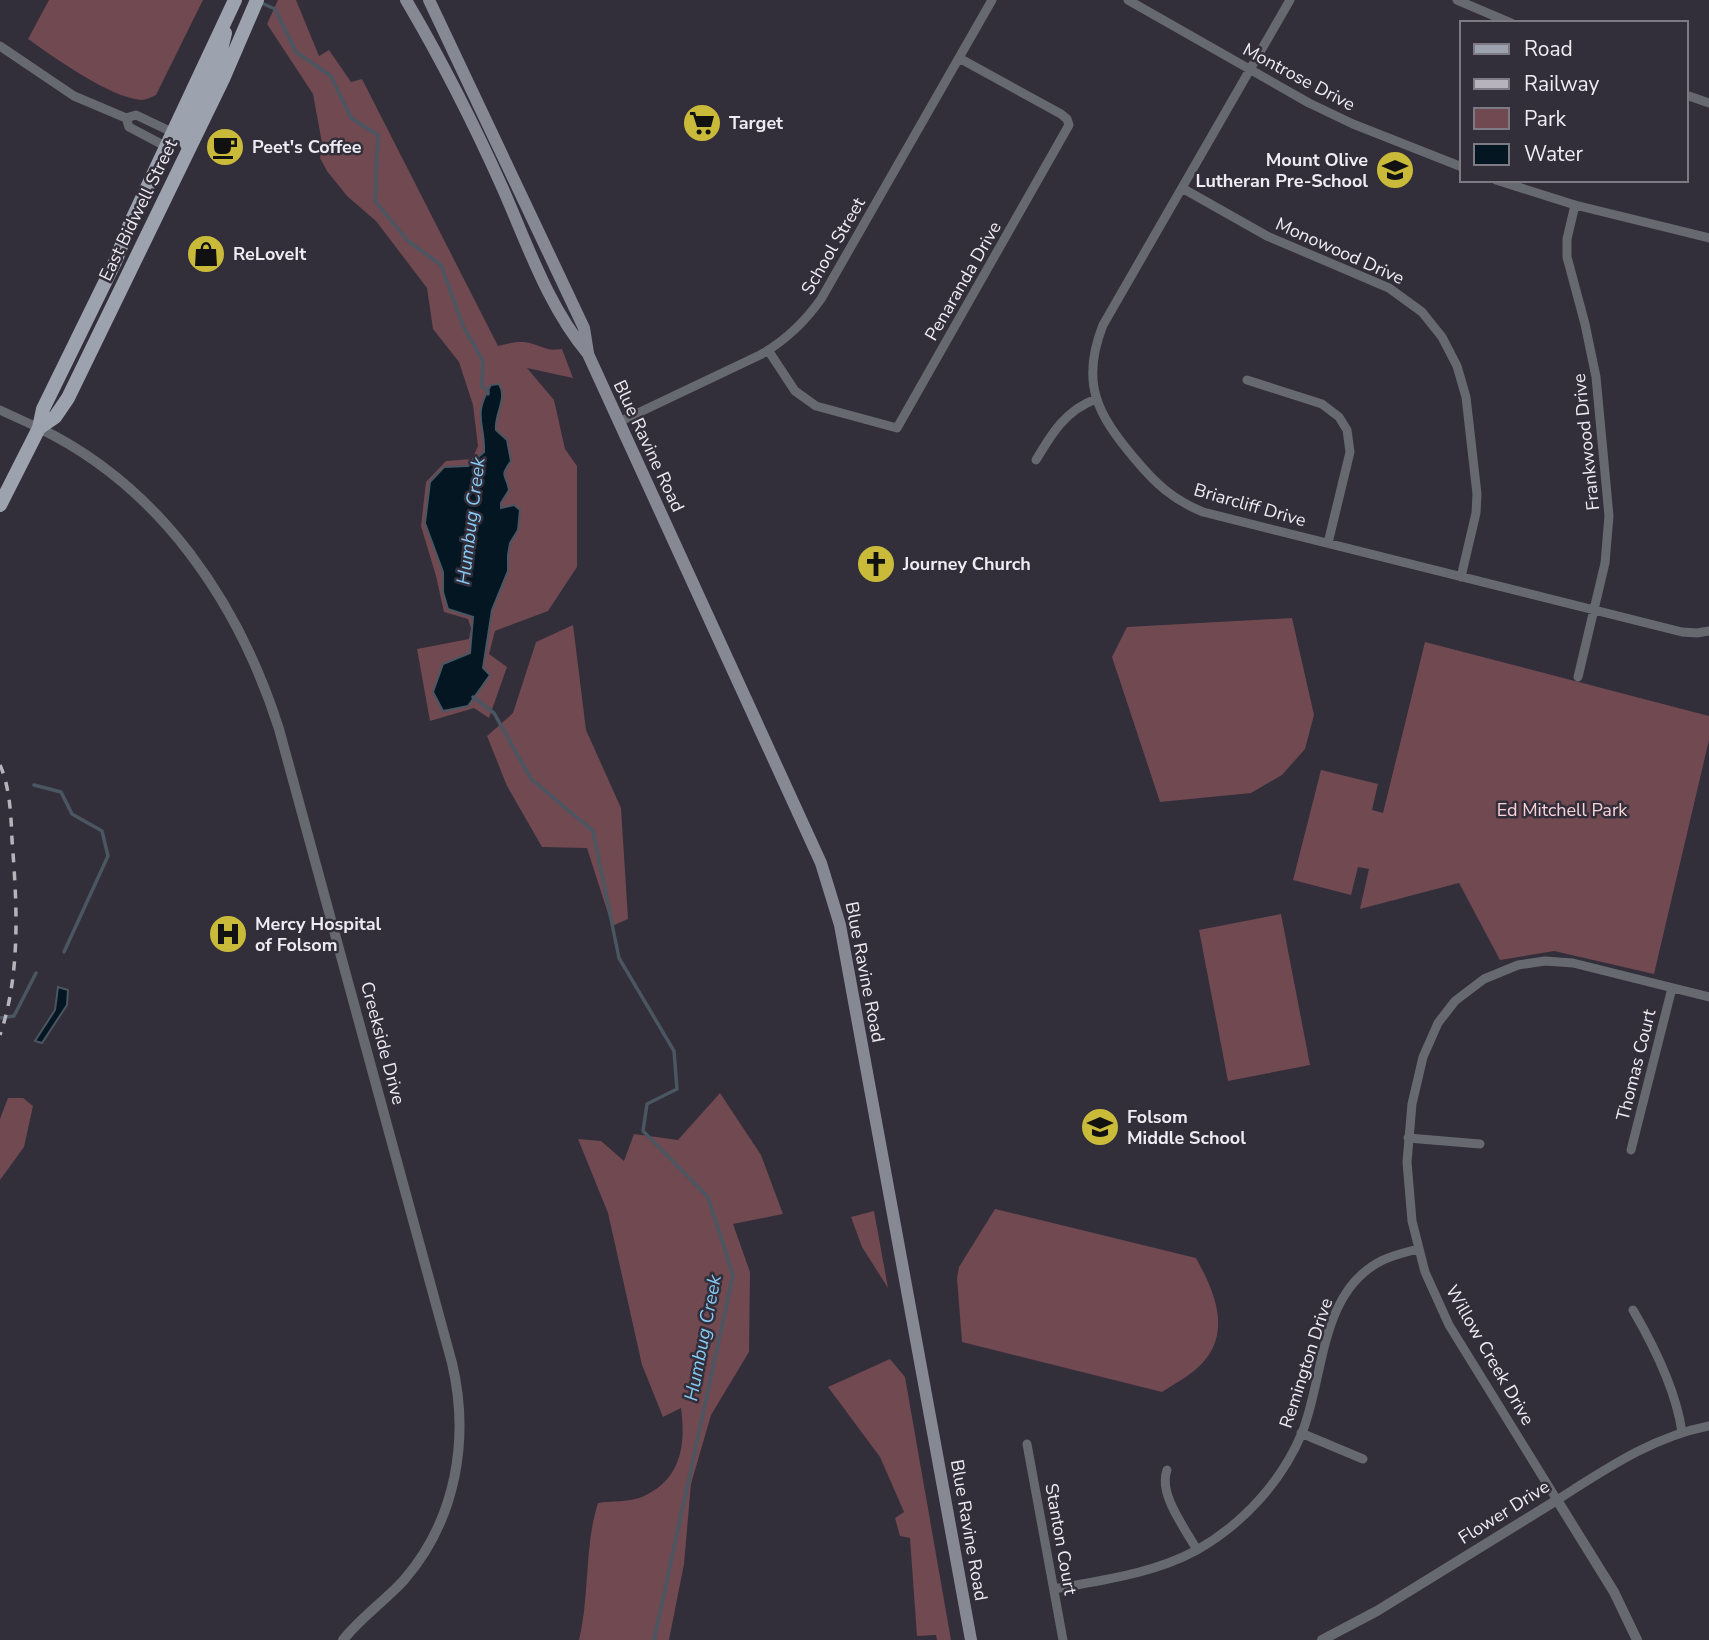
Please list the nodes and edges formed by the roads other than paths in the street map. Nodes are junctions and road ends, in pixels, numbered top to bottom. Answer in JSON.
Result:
{"nodes":[{"id":1,"x":257,"y":0,"type":"edge"},
{"id":2,"x":405,"y":0,"type":"edge"},
{"id":3,"x":429,"y":0,"type":"edge"},
{"id":4,"x":992,"y":0,"type":"edge"},
{"id":5,"x":1128,"y":0,"type":"edge"},
{"id":6,"x":1290,"y":0,"type":"edge"},
{"id":7,"x":1457,"y":0,"type":"edge"},
{"id":8,"x":1139,"y":3,"type":"edge"},
{"id":9,"x":231,"y":7,"type":"edge"},
{"id":10,"x":1506,"y":21,"type":"edge"},
{"id":11,"x":425,"y":33,"type":"junction"},
{"id":12,"x":0,"y":46,"type":"edge"},
{"id":13,"x":959,"y":58,"type":"junction"},
{"id":14,"x":1250,"y":69,"type":"junction"},
{"id":15,"x":464,"y":71,"type":"junction"},
{"id":16,"x":1688,"y":96,"type":"edge"},
{"id":17,"x":1709,"y":103,"type":"edge"},
{"id":18,"x":125,"y":118,"type":"junction"},
{"id":19,"x":173,"y":133,"type":"junction"},
{"id":20,"x":167,"y":146,"type":"junction"},
{"id":21,"x":189,"y":148,"type":"junction"},
{"id":22,"x":1460,"y":166,"type":"edge"},
{"id":23,"x":1502,"y":182,"type":"edge"},
{"id":24,"x":1182,"y":188,"type":"junction"},
{"id":25,"x":1575,"y":205,"type":"junction"},
{"id":26,"x":1709,"y":238,"type":"edge"},
{"id":27,"x":529,"y":248,"type":"junction"},
{"id":28,"x":136,"y":259,"type":"junction"},
{"id":29,"x":572,"y":302,"type":"junction"},
{"id":30,"x":768,"y":350,"type":"junction"},
{"id":31,"x":588,"y":354,"type":"junction"},
{"id":32,"x":1247,"y":380,"type":"dead end"},
{"id":33,"x":1096,"y":399,"type":"junction"},
{"id":34,"x":0,"y":410,"type":"edge"},
{"id":35,"x":619,"y":422,"type":"junction"},
{"id":36,"x":39,"y":428,"type":"junction"},
{"id":37,"x":1036,"y":460,"type":"dead end"},
{"id":38,"x":0,"y":505,"type":"edge"},
{"id":39,"x":1328,"y":543,"type":"junction"},
{"id":40,"x":1461,"y":577,"type":"junction"},
{"id":41,"x":1594,"y":610,"type":"junction"},
{"id":42,"x":1709,"y":631,"type":"edge"},
{"id":43,"x":1578,"y":677,"type":"dead end"},
{"id":44,"x":1672,"y":988,"type":"junction"},
{"id":45,"x":1709,"y":997,"type":"edge"},
{"id":46,"x":1408,"y":1138,"type":"junction"},
{"id":47,"x":1480,"y":1144,"type":"dead end"},
{"id":48,"x":1631,"y":1150,"type":"dead end"},
{"id":49,"x":1418,"y":1249,"type":"junction"},
{"id":50,"x":1633,"y":1310,"type":"dead end"},
{"id":51,"x":1709,"y":1426,"type":"edge"},
{"id":52,"x":1682,"y":1432,"type":"junction"},
{"id":53,"x":1301,"y":1433,"type":"junction"},
{"id":54,"x":1027,"y":1444,"type":"dead end"},
{"id":55,"x":1363,"y":1459,"type":"dead end"},
{"id":56,"x":1167,"y":1470,"type":"dead end"},
{"id":57,"x":1557,"y":1500,"type":"junction"},
{"id":58,"x":1197,"y":1550,"type":"junction"},
{"id":59,"x":1054,"y":1589,"type":"junction"},
{"id":60,"x":1330,"y":1638,"type":"edge"},
{"id":61,"x":343,"y":1640,"type":"edge"},
{"id":62,"x":971,"y":1640,"type":"edge"},
{"id":63,"x":1063,"y":1640,"type":"edge"},
{"id":64,"x":1637,"y":1640,"type":"edge"}],
"edges":[{"from":1,"to":21,"type":"main road","name":"East Bidwell Street"},
{"from":2,"to":11,"type":"main road","name":"Blue Ravine Road"},
{"from":3,"to":15,"type":"main road","name":"Blue Ravine Road"},
{"from":4,"to":13,"type":"street","name":"School Street"},
{"from":5,"to":8,"type":"street","name":"Montrose Drive"},
{"from":6,"to":14,"type":"street","name":"Briarcliff Drive"},
{"from":7,"to":10,"type":"street"},
{"from":8,"to":14,"type":"street","name":"Montrose Drive"},
{"from":9,"to":19,"type":"main road","name":"East Bidwell Street"},
{"from":9,"to":21,"type":"main road"},
{"from":11,"to":15,"type":"main road"},
{"from":11,"to":27,"type":"main road","name":"Blue Ravine Road"},
{"from":12,"to":18,"type":"street"},
{"from":13,"to":30,"type":"street","name":"School Street"},
{"from":13,"to":30,"type":"street","name":"Penaranda Drive"},
{"from":14,"to":22,"type":"street","name":"Montrose Drive"},
{"from":14,"to":24,"type":"street","name":"Briarcliff Drive"},
{"from":15,"to":29,"type":"main road","name":"Blue Ravine Road"},
{"from":16,"to":17,"type":"street"},
{"from":18,"to":19,"type":"street"},
{"from":18,"to":20,"type":"street"},
{"from":19,"to":20,"type":"main road","name":"East Bidwell Street"},
{"from":19,"to":28,"type":"main road"},
{"from":20,"to":36,"type":"main road","name":"East Bidwell Street"},
{"from":21,"to":28,"type":"main road","name":"East Bidwell Street"},
{"from":23,"to":25,"type":"street"},
{"from":24,"to":33,"type":"street","name":"Briarcliff Drive"},
{"from":24,"to":40,"type":"street","name":"Monowood Drive"},
{"from":25,"to":26,"type":"street"},
{"from":25,"to":41,"type":"street","name":"Frankwood Drive"},
{"from":27,"to":29,"type":"main road"},
{"from":27,"to":31,"type":"main road","name":"Blue Ravine Road"},
{"from":28,"to":36,"type":"main road","name":"East Bidwell Street"},
{"from":29,"to":31,"type":"main road","name":"Blue Ravine Road"},
{"from":30,"to":35,"type":"street","name":"School Street"},
{"from":31,"to":35,"type":"main road","name":"Blue Ravine Road"},
{"from":32,"to":39,"type":"street"},
{"from":33,"to":37,"type":"street"},
{"from":33,"to":39,"type":"street","name":"Briarcliff Drive"},
{"from":34,"to":36,"type":"street","name":"Creekside Drive"},
{"from":35,"to":62,"type":"main road","name":"Blue Ravine Road"},
{"from":36,"to":38,"type":"main road","name":"East Bidwell Street"},
{"from":36,"to":61,"type":"street","name":"Creekside Drive"},
{"from":39,"to":40,"type":"street","name":"Briarcliff Drive"},
{"from":40,"to":41,"type":"street","name":"Briarcliff Drive"},
{"from":41,"to":42,"type":"street","name":"Briarcliff Drive"},
{"from":41,"to":43,"type":"street","name":"Frankwood Drive"},
{"from":44,"to":45,"type":"street","name":"Willow Creek Drive"},
{"from":44,"to":46,"type":"street","name":"Willow Creek Drive"},
{"from":44,"to":48,"type":"street","name":"Thomas Court"},
{"from":46,"to":47,"type":"street"},
{"from":46,"to":49,"type":"street","name":"Willow Creek Drive"},
{"from":49,"to":53,"type":"street","name":"Remington Drive"},
{"from":49,"to":57,"type":"street","name":"Willow Creek Drive"},
{"from":50,"to":52,"type":"street"},
{"from":51,"to":52,"type":"street","name":"Flower Drive"},
{"from":52,"to":57,"type":"street","name":"Flower Drive"},
{"from":53,"to":55,"type":"street"},
{"from":53,"to":58,"type":"street","name":"Remington Drive"},
{"from":54,"to":59,"type":"street","name":"Stanton Court"},
{"from":56,"to":58,"type":"street"},
{"from":57,"to":60,"type":"street","name":"Flower Drive"},
{"from":57,"to":64,"type":"street","name":"Willow Creek Drive"},
{"from":58,"to":59,"type":"street","name":"Remington Drive"},
{"from":59,"to":63,"type":"street","name":"Stanton Court"}]}
